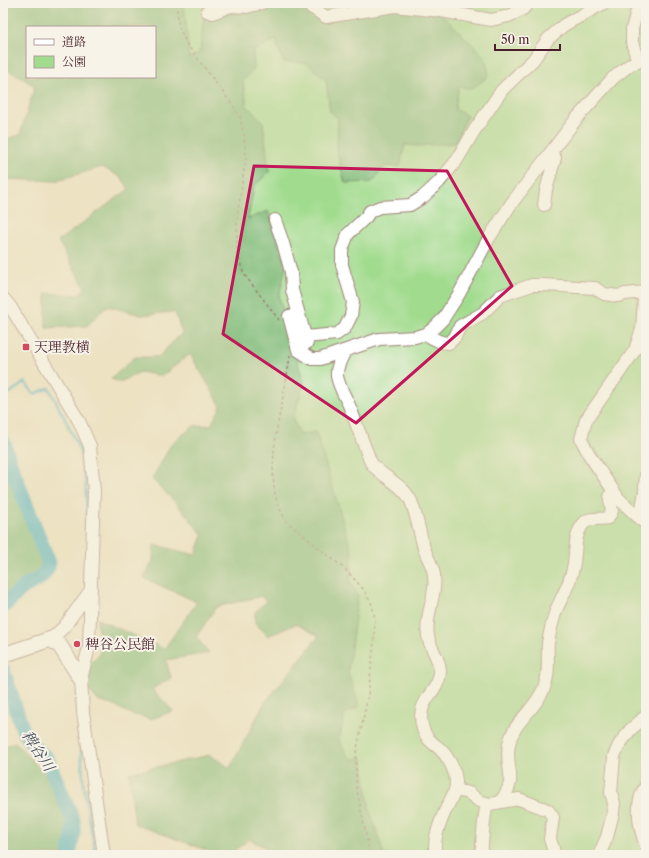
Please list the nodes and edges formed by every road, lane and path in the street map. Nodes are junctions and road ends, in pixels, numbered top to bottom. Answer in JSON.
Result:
{"nodes":[{"id":1,"x":176,"y":3,"type":"edge"},
{"id":2,"x":262,"y":3,"type":"edge"},
{"id":3,"x":303,"y":3,"type":"edge"},
{"id":4,"x":528,"y":3,"type":"edge"},
{"id":5,"x":604,"y":3,"type":"edge"},
{"id":6,"x":639,"y":3,"type":"edge"},
{"id":7,"x":207,"y":11,"type":"dead end"},
{"id":8,"x":642,"y":60,"type":"edge"},
{"id":9,"x":550,"y":153,"type":"junction"},
{"id":10,"x":544,"y":205,"type":"dead end"},
{"id":11,"x":275,"y":220,"type":"dead end"},
{"id":12,"x":646,"y":284,"type":"edge"},
{"id":13,"x":636,"y":293,"type":"junction"},
{"id":14,"x":3,"y":298,"type":"edge"},
{"id":15,"x":285,"y":321,"type":"joint"},
{"id":16,"x":426,"y":334,"type":"junction"},
{"id":17,"x":329,"y":335,"type":"junction"},
{"id":18,"x":305,"y":337,"type":"junction"},
{"id":19,"x":339,"y":351,"type":"junction"},
{"id":20,"x":290,"y":354,"type":"dead end"},
{"id":21,"x":646,"y":474,"type":"edge"},
{"id":22,"x":646,"y":486,"type":"edge"},
{"id":23,"x":614,"y":491,"type":"junction"},
{"id":24,"x":643,"y":522,"type":"edge"},
{"id":25,"x":90,"y":591,"type":"junction"},
{"id":26,"x":51,"y":639,"type":"junction"},
{"id":27,"x":4,"y":654,"type":"edge"},
{"id":28,"x":81,"y":679,"type":"junction"},
{"id":29,"x":646,"y":716,"type":"edge"},
{"id":30,"x":646,"y":786,"type":"edge"},
{"id":31,"x":456,"y":790,"type":"junction"},
{"id":32,"x":500,"y":802,"type":"junction"},
{"id":33,"x":486,"y":803,"type":"junction"},
{"id":34,"x":646,"y":846,"type":"edge"},
{"id":35,"x":104,"y":855,"type":"edge"},
{"id":36,"x":370,"y":855,"type":"edge"},
{"id":37,"x":437,"y":855,"type":"edge"},
{"id":38,"x":481,"y":855,"type":"edge"},
{"id":39,"x":555,"y":855,"type":"edge"},
{"id":40,"x":599,"y":855,"type":"edge"}],
"edges":[{"from":1,"to":15,"type":"path"},
{"from":2,"to":7,"type":"street"},
{"from":3,"to":4,"type":"street"},
{"from":5,"to":17,"type":"street"},
{"from":6,"to":8,"type":"street"},
{"from":8,"to":9,"type":"street"},
{"from":9,"to":10,"type":"street"},
{"from":9,"to":16,"type":"street"},
{"from":11,"to":18,"type":"street"},
{"from":12,"to":13,"type":"street"},
{"from":13,"to":16,"type":"street"},
{"from":13,"to":23,"type":"street"},
{"from":14,"to":25,"type":"street"},
{"from":15,"to":19,"type":"street"},
{"from":16,"to":19,"type":"street"},
{"from":17,"to":18,"type":"street"},
{"from":17,"to":19,"type":"street"},
{"from":18,"to":19,"type":"street"},
{"from":19,"to":31,"type":"street"},
{"from":20,"to":36,"type":"path"},
{"from":21,"to":22,"type":"street"},
{"from":22,"to":24,"type":"street"},
{"from":23,"to":24,"type":"street"},
{"from":23,"to":32,"type":"street"},
{"from":25,"to":26,"type":"street"},
{"from":25,"to":28,"type":"street"},
{"from":26,"to":27,"type":"main road"},
{"from":26,"to":28,"type":"main road"},
{"from":28,"to":35,"type":"street"},
{"from":29,"to":40,"type":"street"},
{"from":30,"to":34,"type":"street"},
{"from":31,"to":33,"type":"street"},
{"from":31,"to":37,"type":"street"},
{"from":32,"to":33,"type":"street"},
{"from":32,"to":39,"type":"street"},
{"from":33,"to":38,"type":"street"}]}
